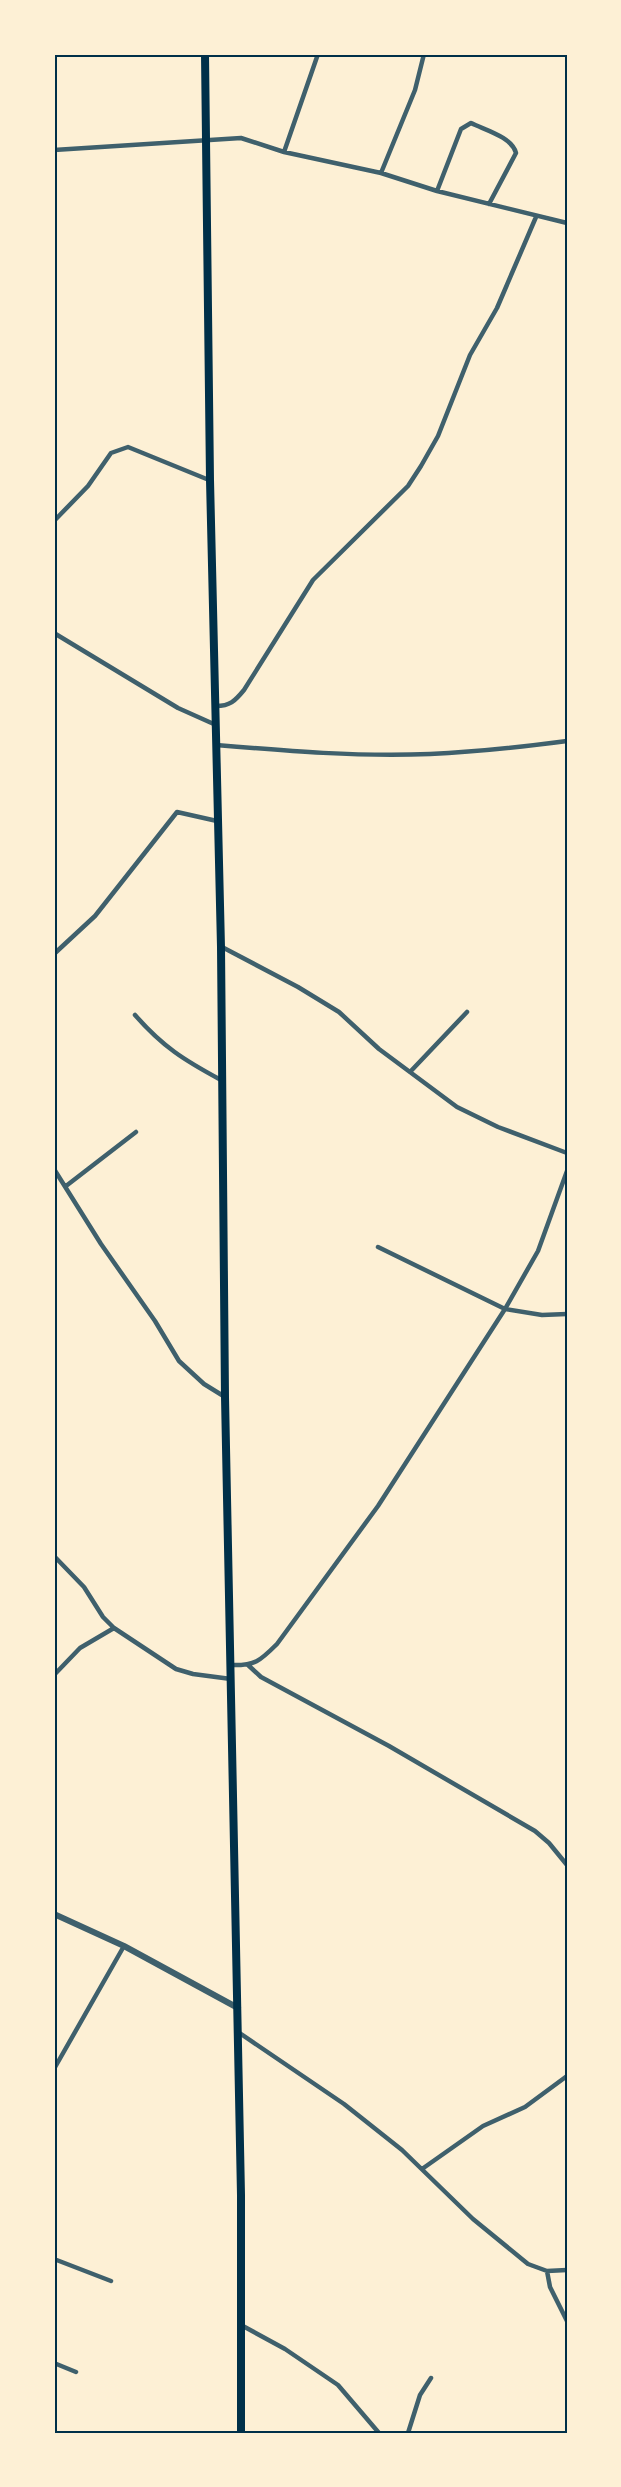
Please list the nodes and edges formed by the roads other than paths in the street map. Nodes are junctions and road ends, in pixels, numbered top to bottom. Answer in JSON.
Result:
{"nodes":[{"id":1,"x":205,"y":54,"type":"edge"},
{"id":2,"x":318,"y":54,"type":"edge"},
{"id":3,"x":424,"y":54,"type":"edge"},
{"id":4,"x":206,"y":139,"type":"junction"},
{"id":5,"x":54,"y":150,"type":"edge"},
{"id":6,"x":284,"y":152,"type":"junction"},
{"id":7,"x":381,"y":173,"type":"junction"},
{"id":8,"x":437,"y":191,"type":"junction"},
{"id":9,"x":489,"y":204,"type":"junction"},
{"id":10,"x":536,"y":217,"type":"junction"},
{"id":11,"x":567,"y":223,"type":"edge"},
{"id":12,"x":210,"y":480,"type":"junction"},
{"id":13,"x":54,"y":521,"type":"edge"},
{"id":14,"x":54,"y":633,"type":"edge"},
{"id":15,"x":216,"y":706,"type":"junction"},
{"id":16,"x":216,"y":726,"type":"junction"},
{"id":17,"x":567,"y":741,"type":"edge"},
{"id":18,"x":216,"y":745,"type":"junction"},
{"id":19,"x":217,"y":821,"type":"junction"},
{"id":20,"x":221,"y":947,"type":"junction"},
{"id":21,"x":54,"y":954,"type":"edge"},
{"id":22,"x":467,"y":1012,"type":"dead end"},
{"id":23,"x":135,"y":1015,"type":"dead end"},
{"id":24,"x":410,"y":1072,"type":"junction"},
{"id":25,"x":221,"y":1080,"type":"junction"},
{"id":26,"x":136,"y":1132,"type":"dead end"},
{"id":27,"x":567,"y":1154,"type":"edge"},
{"id":28,"x":54,"y":1169,"type":"edge"},
{"id":29,"x":567,"y":1171,"type":"edge"},
{"id":30,"x":66,"y":1186,"type":"junction"},
{"id":31,"x":378,"y":1247,"type":"dead end"},
{"id":32,"x":504,"y":1309,"type":"junction"},
{"id":33,"x":567,"y":1314,"type":"edge"},
{"id":34,"x":225,"y":1397,"type":"junction"},
{"id":35,"x":54,"y":1556,"type":"edge"},
{"id":36,"x":114,"y":1628,"type":"junction"},
{"id":37,"x":230,"y":1665,"type":"junction"},
{"id":38,"x":248,"y":1665,"type":"junction"},
{"id":39,"x":54,"y":1676,"type":"edge"},
{"id":40,"x":231,"y":1679,"type":"junction"},
{"id":41,"x":567,"y":1864,"type":"edge"},
{"id":42,"x":54,"y":1914,"type":"edge"},
{"id":43,"x":124,"y":1946,"type":"junction"},
{"id":44,"x":238,"y":2008,"type":"junction"},
{"id":45,"x":238,"y":2032,"type":"junction"},
{"id":46,"x":54,"y":2069,"type":"edge"},
{"id":47,"x":567,"y":2076,"type":"edge"},
{"id":48,"x":562,"y":2080,"type":"junction"},
{"id":49,"x":567,"y":2085,"type":"edge"},
{"id":50,"x":422,"y":2169,"type":"junction"},
{"id":51,"x":54,"y":2259,"type":"edge"},
{"id":52,"x":567,"y":2270,"type":"edge"},
{"id":53,"x":547,"y":2271,"type":"junction"},
{"id":54,"x":111,"y":2281,"type":"dead end"},
{"id":55,"x":567,"y":2321,"type":"edge"},
{"id":56,"x":241,"y":2325,"type":"junction"},
{"id":57,"x":54,"y":2363,"type":"edge"},
{"id":58,"x":76,"y":2372,"type":"dead end"},
{"id":59,"x":431,"y":2378,"type":"dead end"},
{"id":60,"x":241,"y":2433,"type":"edge"},
{"id":61,"x":379,"y":2433,"type":"edge"},
{"id":62,"x":408,"y":2433,"type":"edge"}],
"edges":[{"from":1,"to":4,"type":"main road"},
{"from":2,"to":6,"type":"street"},
{"from":3,"to":7,"type":"street"},
{"from":4,"to":5,"type":"street"},
{"from":4,"to":6,"type":"street"},
{"from":4,"to":12,"type":"main road"},
{"from":6,"to":7,"type":"street"},
{"from":7,"to":8,"type":"street"},
{"from":8,"to":9,"type":"street"},
{"from":8,"to":9,"type":"street"},
{"from":9,"to":10,"type":"street"},
{"from":10,"to":11,"type":"street"},
{"from":10,"to":15,"type":"street"},
{"from":12,"to":13,"type":"street"},
{"from":12,"to":15,"type":"main road"},
{"from":14,"to":16,"type":"street"},
{"from":15,"to":16,"type":"main road"},
{"from":16,"to":18,"type":"main road"},
{"from":17,"to":18,"type":"street"},
{"from":18,"to":19,"type":"main road"},
{"from":19,"to":20,"type":"main road"},
{"from":19,"to":21,"type":"street"},
{"from":20,"to":24,"type":"street"},
{"from":20,"to":25,"type":"main road"},
{"from":22,"to":24,"type":"street"},
{"from":23,"to":25,"type":"street"},
{"from":24,"to":27,"type":"street"},
{"from":25,"to":34,"type":"main road"},
{"from":26,"to":30,"type":"street"},
{"from":28,"to":30,"type":"street"},
{"from":29,"to":32,"type":"street"},
{"from":30,"to":34,"type":"street"},
{"from":31,"to":32,"type":"street"},
{"from":32,"to":33,"type":"street"},
{"from":32,"to":38,"type":"street"},
{"from":34,"to":37,"type":"main road"},
{"from":35,"to":36,"type":"street"},
{"from":36,"to":39,"type":"street"},
{"from":36,"to":40,"type":"street"},
{"from":37,"to":38,"type":"street"},
{"from":37,"to":40,"type":"main road"},
{"from":38,"to":41,"type":"street"},
{"from":40,"to":44,"type":"main road"},
{"from":42,"to":43,"type":"street"},
{"from":43,"to":44,"type":"street"},
{"from":43,"to":46,"type":"street"},
{"from":44,"to":45,"type":"main road"},
{"from":45,"to":50,"type":"street"},
{"from":45,"to":56,"type":"main road"},
{"from":47,"to":48,"type":"street"},
{"from":48,"to":49,"type":"street"},
{"from":48,"to":50,"type":"street"},
{"from":50,"to":53,"type":"street"},
{"from":51,"to":54,"type":"street"},
{"from":52,"to":53,"type":"street"},
{"from":53,"to":55,"type":"street"},
{"from":56,"to":60,"type":"main road"},
{"from":56,"to":61,"type":"street"},
{"from":57,"to":58,"type":"street"},
{"from":59,"to":62,"type":"street"}]}
